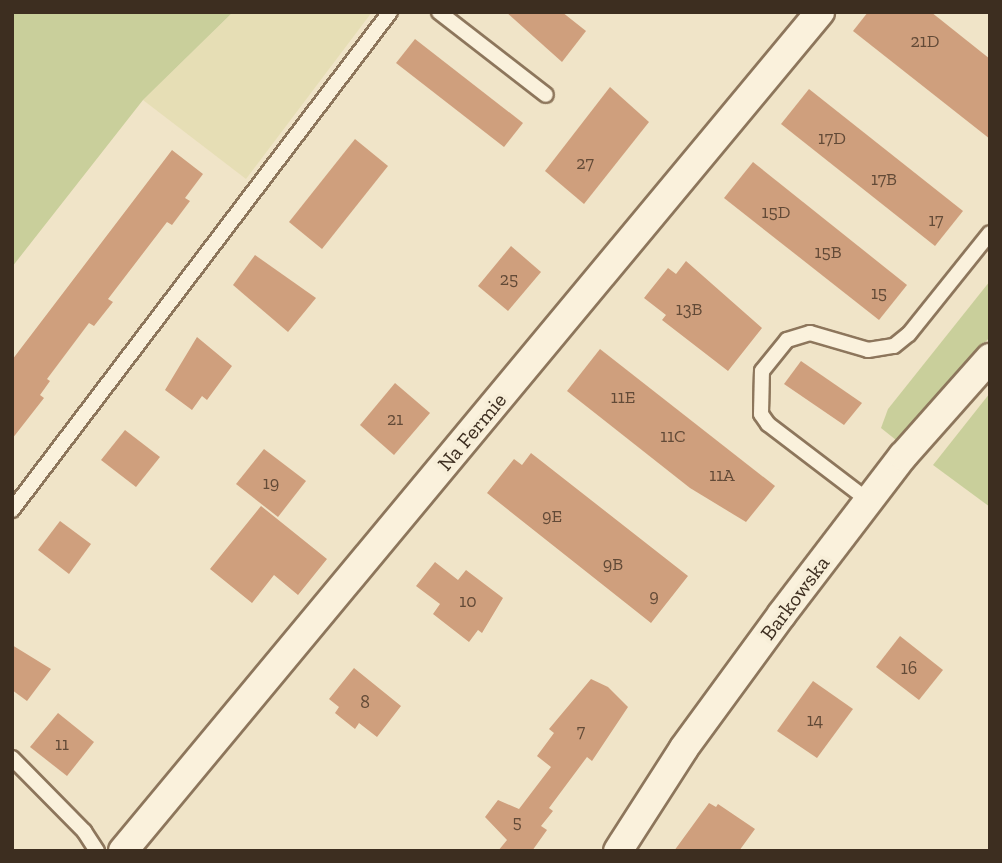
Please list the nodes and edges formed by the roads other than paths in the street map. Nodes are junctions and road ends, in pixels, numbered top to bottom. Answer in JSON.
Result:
{"nodes":[{"id":1,"x":390,"y":12,"type":"edge"},
{"id":2,"x":439,"y":12,"type":"edge"},
{"id":3,"x":820,"y":12,"type":"edge"},
{"id":4,"x":546,"y":95,"type":"dead end"},
{"id":5,"x":990,"y":233,"type":"edge"},
{"id":6,"x":990,"y":358,"type":"edge"},
{"id":7,"x":869,"y":501,"type":"junction"},
{"id":8,"x":12,"y":510,"type":"edge"},
{"id":9,"x":12,"y":758,"type":"edge"},
{"id":10,"x":97,"y":851,"type":"edge"},
{"id":11,"x":123,"y":851,"type":"edge"},
{"id":12,"x":618,"y":851,"type":"edge"}],
"edges":[{"from":1,"to":8,"type":"lane"},
{"from":2,"to":4,"type":"lane"},
{"from":3,"to":11,"type":"street","name":"Na Fermie"},
{"from":5,"to":7,"type":"lane"},
{"from":6,"to":7,"type":"street","name":"Barkowska"},
{"from":7,"to":12,"type":"street","name":"Barkowska"},
{"from":9,"to":10,"type":"lane"}]}
